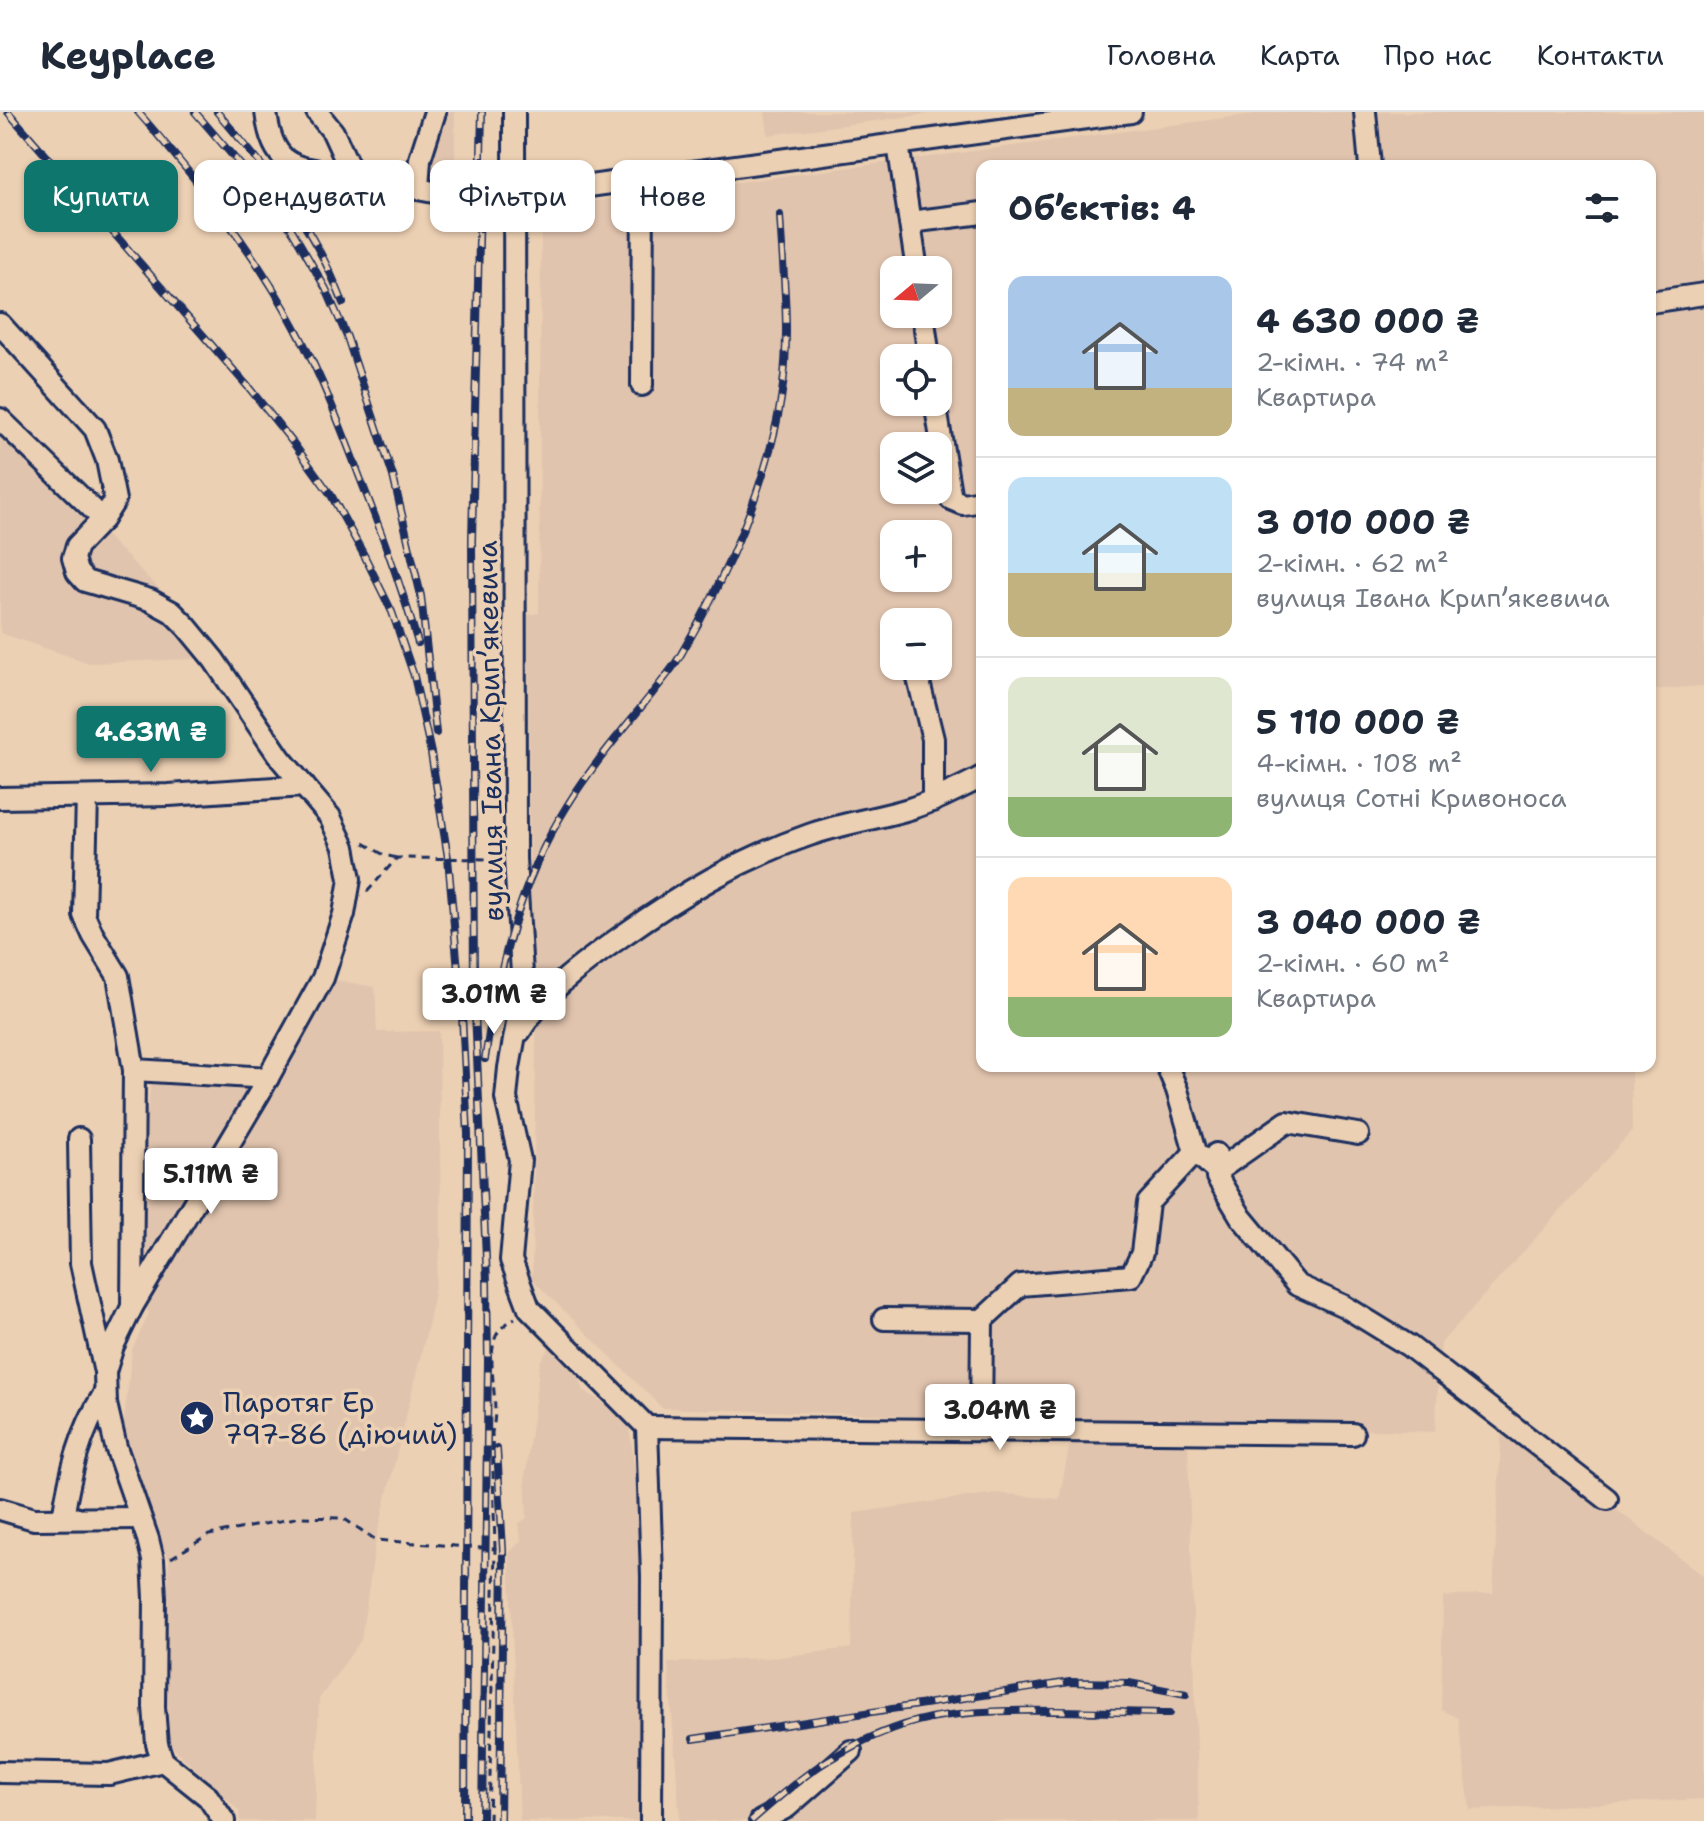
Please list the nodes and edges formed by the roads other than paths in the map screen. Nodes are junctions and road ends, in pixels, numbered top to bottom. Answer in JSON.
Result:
{"nodes":[{"id":1,"x":266,"y":112,"type":"edge"},
{"id":2,"x":317,"y":112,"type":"edge"},
{"id":3,"x":435,"y":112,"type":"edge"},
{"id":4,"x":514,"y":112,"type":"edge"},
{"id":5,"x":1131,"y":112,"type":"edge"},
{"id":6,"x":1365,"y":112,"type":"edge"},
{"id":7,"x":1014,"y":119,"type":"edge"},
{"id":8,"x":898,"y":144,"type":"junction"},
{"id":9,"x":286,"y":160,"type":"edge"},
{"id":10,"x":346,"y":160,"type":"edge"},
{"id":11,"x":515,"y":160,"type":"edge"},
{"id":12,"x":1369,"y":160,"type":"edge"},
{"id":13,"x":735,"y":166,"type":"edge"},
{"id":14,"x":414,"y":188,"type":"edge"},
{"id":15,"x":418,"y":189,"type":"junction"},
{"id":16,"x":430,"y":191,"type":"edge"},
{"id":17,"x":976,"y":214,"type":"edge"},
{"id":18,"x":910,"y":222,"type":"junction"},
{"id":19,"x":516,"y":232,"type":"edge"},
{"id":20,"x":643,"y":232,"type":"edge"},
{"id":21,"x":915,"y":256,"type":"edge"},
{"id":22,"x":1704,"y":294,"type":"edge"},
{"id":23,"x":1656,"y":301,"type":"edge"},
{"id":24,"x":0,"y":324,"type":"edge"},
{"id":25,"x":642,"y":385,"type":"dead end"},
{"id":26,"x":937,"y":416,"type":"edge"},
{"id":27,"x":0,"y":419,"type":"edge"},
{"id":28,"x":976,"y":502,"type":"edge"},
{"id":29,"x":103,"y":519,"type":"junction"},
{"id":30,"x":918,"y":680,"type":"edge"},
{"id":31,"x":974,"y":783,"type":"edge"},
{"id":32,"x":304,"y":786,"type":"junction"},
{"id":33,"x":87,"y":797,"type":"junction"},
{"id":34,"x":0,"y":798,"type":"edge"},
{"id":35,"x":933,"y":801,"type":"junction"},
{"id":36,"x":516,"y":1038,"type":"junction"},
{"id":37,"x":134,"y":1070,"type":"junction"},
{"id":38,"x":1170,"y":1072,"type":"edge"},
{"id":39,"x":268,"y":1078,"type":"junction"},
{"id":40,"x":1358,"y":1134,"type":"dead end"},
{"id":41,"x":79,"y":1139,"type":"dead end"},
{"id":42,"x":1195,"y":1152,"type":"junction"},
{"id":43,"x":1216,"y":1163,"type":"junction"},
{"id":44,"x":132,"y":1307,"type":"junction"},
{"id":45,"x":884,"y":1319,"type":"dead end"},
{"id":46,"x":982,"y":1320,"type":"junction"},
{"id":47,"x":105,"y":1372,"type":"junction"},
{"id":48,"x":104,"y":1394,"type":"junction"},
{"id":49,"x":647,"y":1427,"type":"junction"},
{"id":50,"x":981,"y":1430,"type":"junction"},
{"id":51,"x":1353,"y":1434,"type":"dead end"},
{"id":52,"x":1607,"y":1499,"type":"dead end"},
{"id":53,"x":0,"y":1509,"type":"edge"},
{"id":54,"x":63,"y":1518,"type":"junction"},
{"id":55,"x":140,"y":1518,"type":"junction"},
{"id":56,"x":851,"y":1751,"type":"dead end"},
{"id":57,"x":163,"y":1761,"type":"junction"},
{"id":58,"x":0,"y":1772,"type":"edge"},
{"id":59,"x":224,"y":1821,"type":"edge"},
{"id":60,"x":651,"y":1821,"type":"edge"},
{"id":61,"x":761,"y":1821,"type":"edge"}],
"edges":[{"from":1,"to":9,"type":"street"},
{"from":2,"to":10,"type":"street"},
{"from":3,"to":15,"type":"street"},
{"from":4,"to":11,"type":"street","name":"вулиця Івана Крипʼякевича"},
{"from":5,"to":7,"type":"street"},
{"from":6,"to":12,"type":"street"},
{"from":7,"to":8,"type":"street"},
{"from":8,"to":13,"type":"street"},
{"from":8,"to":18,"type":"street"},
{"from":14,"to":15,"type":"street"},
{"from":15,"to":16,"type":"street"},
{"from":17,"to":18,"type":"street"},
{"from":18,"to":21,"type":"street"},
{"from":19,"to":36,"type":"street","name":"вулиця Івана Крипʼякевича"},
{"from":20,"to":25,"type":"street"},
{"from":22,"to":23,"type":"street"},
{"from":24,"to":29,"type":"street"},
{"from":26,"to":28,"type":"street"},
{"from":27,"to":29,"type":"street"},
{"from":29,"to":32,"type":"street"},
{"from":30,"to":35,"type":"street"},
{"from":31,"to":35,"type":"street"},
{"from":32,"to":33,"type":"street"},
{"from":32,"to":39,"type":"street"},
{"from":33,"to":34,"type":"street"},
{"from":33,"to":37,"type":"street"},
{"from":35,"to":36,"type":"street"},
{"from":36,"to":49,"type":"street","name":"вулиця Івана Крипʼякевича"},
{"from":37,"to":39,"type":"street"},
{"from":37,"to":44,"type":"street"},
{"from":38,"to":42,"type":"street"},
{"from":39,"to":44,"type":"street"},
{"from":40,"to":43,"type":"street"},
{"from":41,"to":47,"type":"street"},
{"from":42,"to":43,"type":"street"},
{"from":42,"to":46,"type":"street"},
{"from":43,"to":52,"type":"street"},
{"from":44,"to":47,"type":"street"},
{"from":45,"to":46,"type":"street"},
{"from":46,"to":50,"type":"street"},
{"from":47,"to":48,"type":"street"},
{"from":48,"to":54,"type":"street"},
{"from":48,"to":55,"type":"street"},
{"from":49,"to":50,"type":"street"},
{"from":49,"to":60,"type":"street"},
{"from":50,"to":51,"type":"street"},
{"from":53,"to":54,"type":"street"},
{"from":54,"to":55,"type":"street"},
{"from":55,"to":57,"type":"street"},
{"from":56,"to":61,"type":"street"},
{"from":57,"to":58,"type":"street"},
{"from":57,"to":59,"type":"street"}]}
